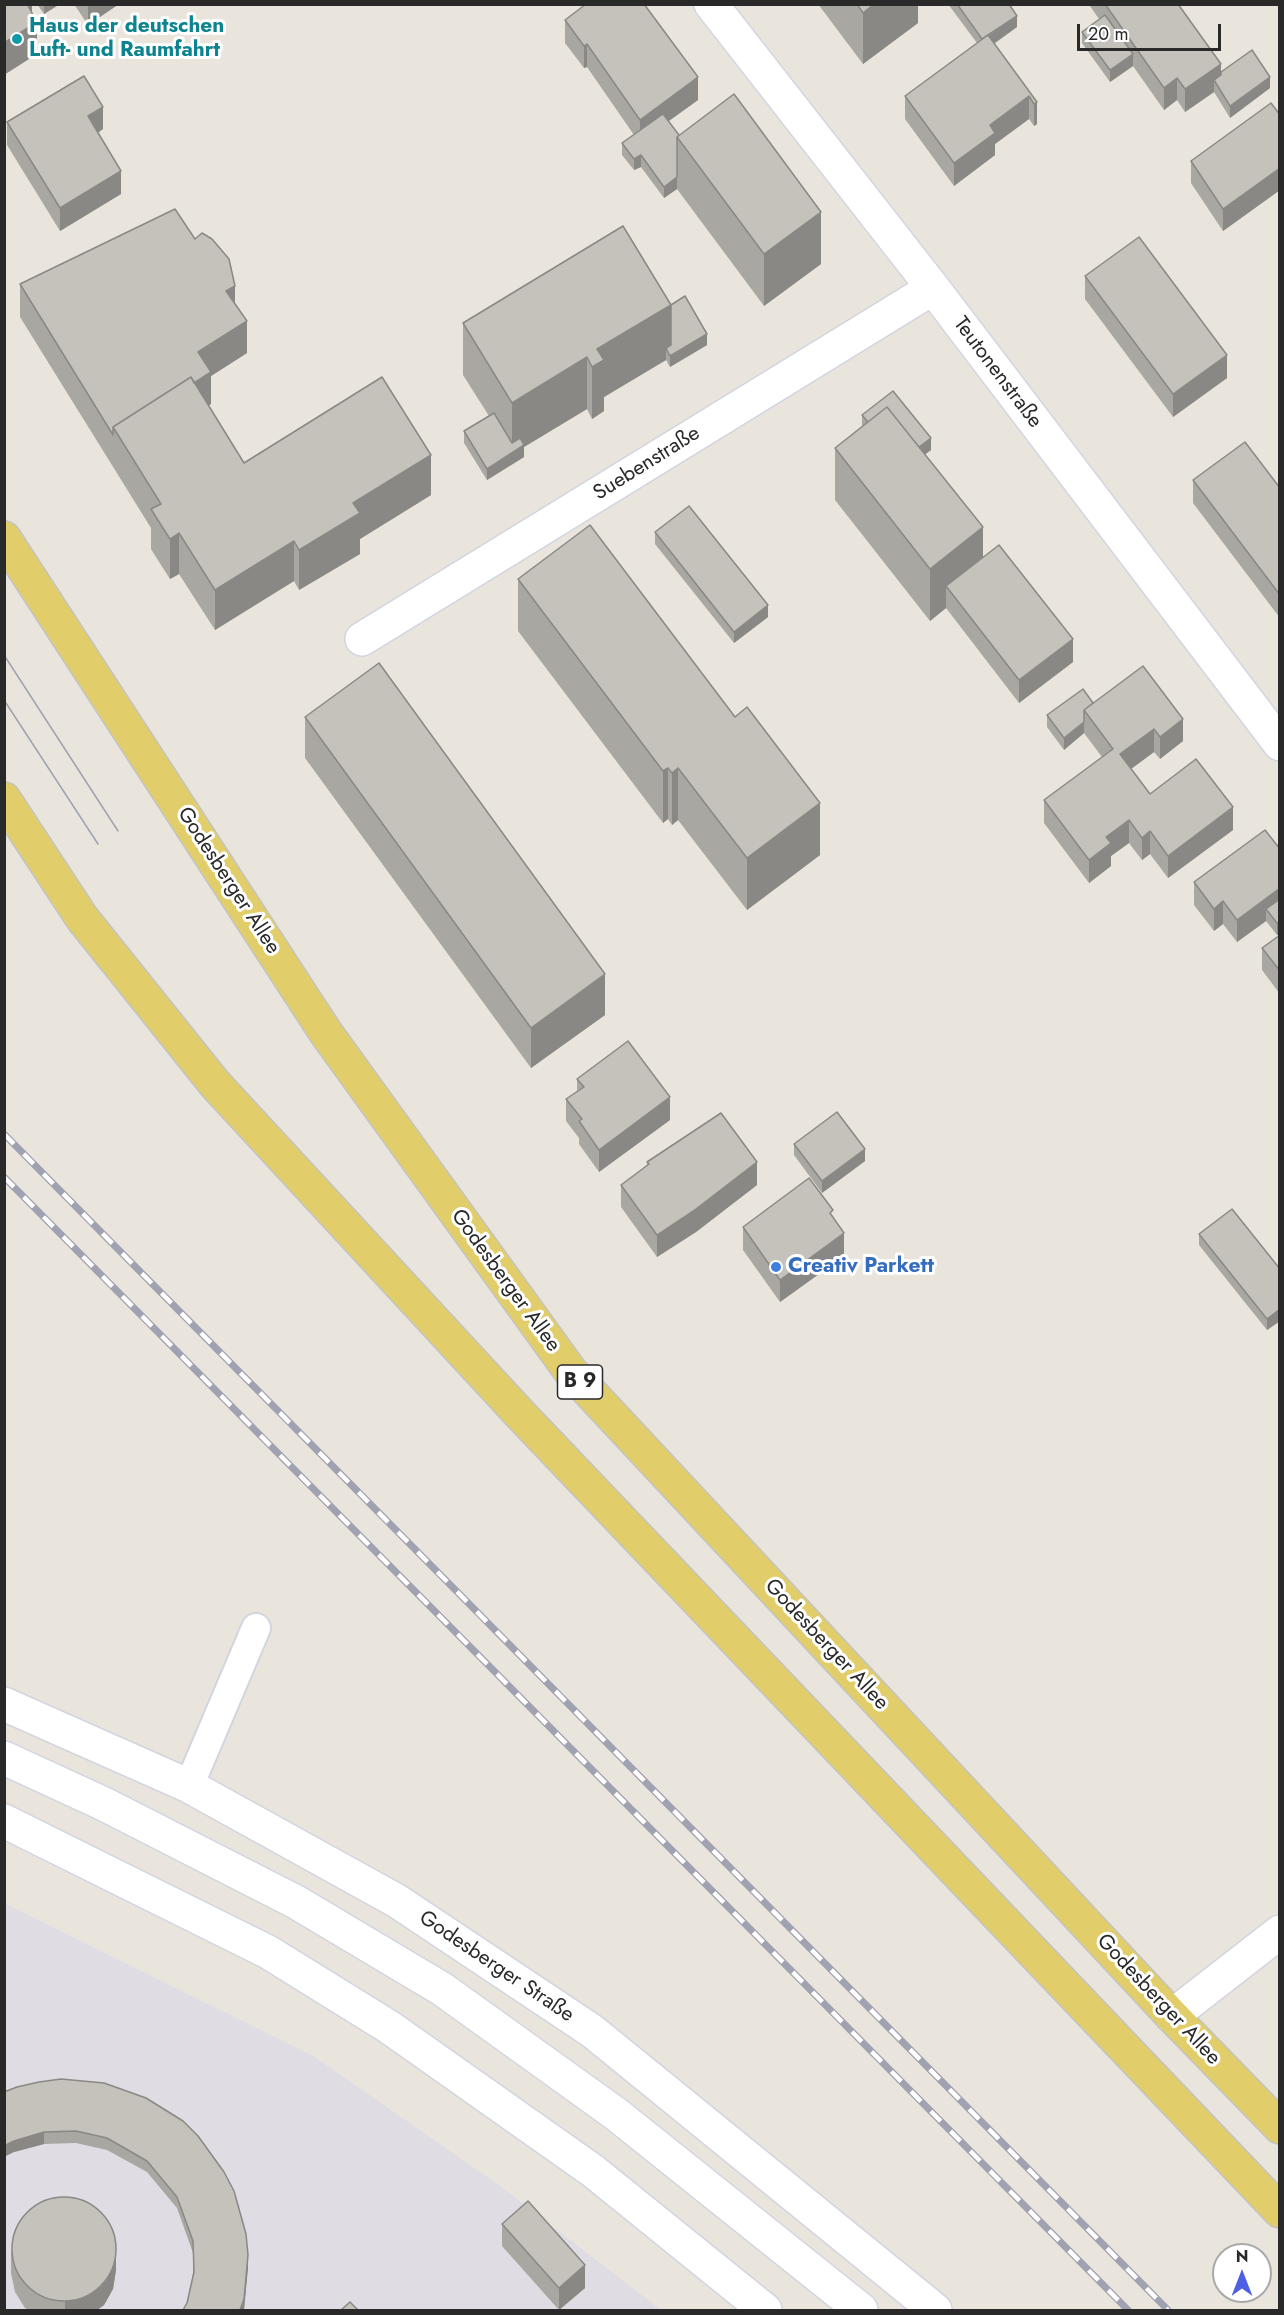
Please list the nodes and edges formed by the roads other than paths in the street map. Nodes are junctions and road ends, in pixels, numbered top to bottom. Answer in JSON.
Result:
{"nodes":[{"id":1,"x":711,"y":4,"type":"edge"},
{"id":2,"x":933,"y":288,"type":"junction"},
{"id":3,"x":4,"y":538,"type":"edge"},
{"id":4,"x":362,"y":639,"type":"dead end"},
{"id":5,"x":1280,"y":744,"type":"edge"},
{"id":6,"x":4,"y":799,"type":"edge"},
{"id":7,"x":255,"y":1628,"type":"dead end"},
{"id":8,"x":4,"y":1704,"type":"edge"},
{"id":9,"x":4,"y":1758,"type":"edge"},
{"id":10,"x":189,"y":1786,"type":"junction"},
{"id":11,"x":4,"y":1821,"type":"edge"},
{"id":12,"x":1280,"y":1932,"type":"edge"},
{"id":13,"x":1172,"y":2016,"type":"junction"},
{"id":14,"x":1280,"y":2127,"type":"edge"},
{"id":15,"x":1280,"y":2211,"type":"edge"},
{"id":16,"x":765,"y":2310,"type":"edge"},
{"id":17,"x":861,"y":2310,"type":"edge"},
{"id":18,"x":935,"y":2310,"type":"edge"}],
"edges":[{"from":1,"to":2,"type":"street","name":"Teutonenstraße"},
{"from":2,"to":4,"type":"street","name":"Suebenstraße"},
{"from":2,"to":5,"type":"street","name":"Teutonenstraße"},
{"from":3,"to":13,"type":"main road","name":"Godesberger Allee","number":"B 9"},
{"from":6,"to":15,"type":"main road"},
{"from":7,"to":10,"type":"lane"},
{"from":8,"to":10,"type":"street","name":"Godesberger Straße"},
{"from":9,"to":17,"type":"street"},
{"from":10,"to":18,"type":"street","name":"Godesberger Straße"},
{"from":11,"to":16,"type":"street"},
{"from":12,"to":13,"type":"street"},
{"from":13,"to":14,"type":"main road","name":"Godesberger Allee","number":"B 9"}]}
